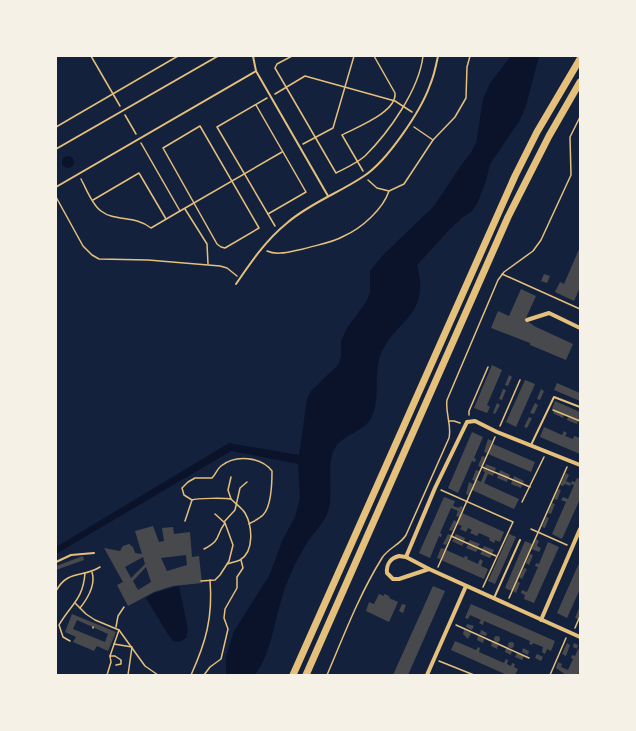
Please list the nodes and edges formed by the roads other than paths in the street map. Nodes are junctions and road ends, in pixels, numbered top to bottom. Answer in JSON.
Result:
{"nodes":[{"id":1,"x":218,"y":56,"type":"edge"},
{"id":2,"x":253,"y":56,"type":"edge"},
{"id":3,"x":438,"y":56,"type":"edge"},
{"id":4,"x":580,"y":59,"type":"edge"},
{"id":5,"x":256,"y":71,"type":"junction"},
{"id":6,"x":580,"y":82,"type":"edge"},
{"id":7,"x":56,"y":149,"type":"edge"},
{"id":8,"x":56,"y":186,"type":"edge"},
{"id":9,"x":328,"y":196,"type":"junction"},
{"id":10,"x":236,"y":284,"type":"dead end"},
{"id":11,"x":527,"y":320,"type":"dead end"},
{"id":12,"x":580,"y":328,"type":"edge"},
{"id":13,"x":580,"y":407,"type":"edge"},
{"id":14,"x":532,"y":445,"type":"junction"},
{"id":15,"x":580,"y":465,"type":"edge"},
{"id":16,"x":580,"y":529,"type":"edge"},
{"id":17,"x":520,"y":540,"type":"dead end"},
{"id":18,"x":94,"y":553,"type":"dead end"},
{"id":19,"x":406,"y":557,"type":"junction"},
{"id":20,"x":56,"y":562,"type":"edge"},
{"id":21,"x":429,"y":569,"type":"junction"},
{"id":22,"x":466,"y":586,"type":"junction"},
{"id":23,"x":494,"y":598,"type":"junction"},
{"id":24,"x":540,"y":620,"type":"junction"},
{"id":25,"x":580,"y":637,"type":"edge"},
{"id":26,"x":293,"y":675,"type":"edge"},
{"id":27,"x":306,"y":675,"type":"edge"},
{"id":28,"x":427,"y":675,"type":"edge"}],
"edges":[{"from":1,"to":7,"type":"lane"},
{"from":2,"to":5,"type":"lane"},
{"from":3,"to":9,"type":"lane"},
{"from":4,"to":26,"type":"highway"},
{"from":5,"to":8,"type":"lane"},
{"from":5,"to":9,"type":"lane"},
{"from":6,"to":27,"type":"highway"},
{"from":9,"to":10,"type":"lane"},
{"from":11,"to":12,"type":"street"},
{"from":13,"to":14,"type":"lane"},
{"from":14,"to":15,"type":"street"},
{"from":14,"to":19,"type":"street"},
{"from":16,"to":24,"type":"street"},
{"from":17,"to":23,"type":"lane"},
{"from":18,"to":20,"type":"lane"},
{"from":19,"to":21,"type":"street"},
{"from":19,"to":21,"type":"street"},
{"from":21,"to":22,"type":"street"},
{"from":22,"to":23,"type":"street"},
{"from":22,"to":28,"type":"street"},
{"from":23,"to":24,"type":"street"},
{"from":24,"to":25,"type":"street"}]}
